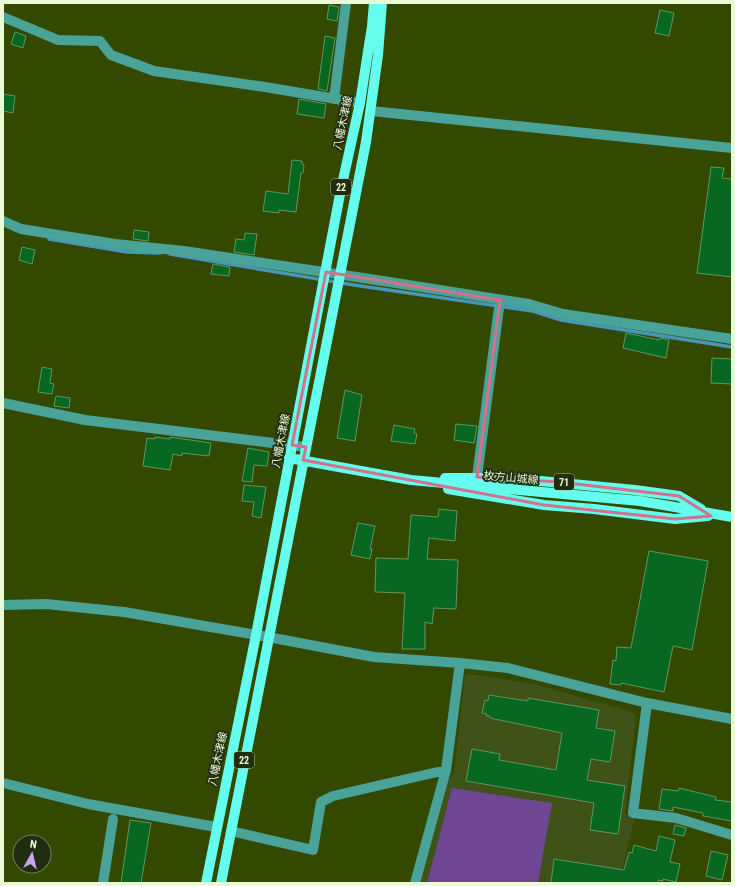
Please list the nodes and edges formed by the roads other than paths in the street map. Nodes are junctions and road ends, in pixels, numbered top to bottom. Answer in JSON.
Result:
{"nodes":[{"id":1,"x":346,"y":3,"type":"edge"},
{"id":2,"x":374,"y":3,"type":"edge"},
{"id":3,"x":382,"y":3,"type":"edge"},
{"id":4,"x":3,"y":18,"type":"edge"},
{"id":5,"x":334,"y":99,"type":"junction"},
{"id":6,"x":360,"y":103,"type":"junction"},
{"id":7,"x":371,"y":111,"type":"junction"},
{"id":8,"x":732,"y":148,"type":"edge"},
{"id":9,"x":3,"y":222,"type":"edge"},
{"id":10,"x":326,"y":272,"type":"junction"},
{"id":11,"x":340,"y":274,"type":"junction"},
{"id":12,"x":500,"y":300,"type":"junction"},
{"id":13,"x":732,"y":339,"type":"edge"},
{"id":14,"x":3,"y":403,"type":"edge"},
{"id":15,"x":292,"y":445,"type":"junction"},
{"id":16,"x":306,"y":447,"type":"junction"},
{"id":17,"x":289,"y":458,"type":"junction"},
{"id":18,"x":303,"y":460,"type":"junction"},
{"id":19,"x":477,"y":477,"type":"junction"},
{"id":20,"x":412,"y":480,"type":"junction"},
{"id":21,"x":711,"y":516,"type":"junction"},
{"id":22,"x":732,"y":518,"type":"edge"},
{"id":23,"x":3,"y":605,"type":"edge"},
{"id":24,"x":256,"y":635,"type":"junction"},
{"id":25,"x":268,"y":637,"type":"junction"},
{"id":26,"x":460,"y":663,"type":"junction"},
{"id":27,"x":647,"y":703,"type":"junction"},
{"id":28,"x":732,"y":719,"type":"edge"},
{"id":29,"x":446,"y":770,"type":"junction"},
{"id":30,"x":3,"y":783,"type":"edge"},
{"id":31,"x":114,"y":819,"type":"dead end"},
{"id":32,"x":216,"y":827,"type":"junction"},
{"id":33,"x":231,"y":831,"type":"junction"},
{"id":34,"x":732,"y":835,"type":"edge"},
{"id":35,"x":103,"y":883,"type":"edge"},
{"id":36,"x":206,"y":883,"type":"edge"},
{"id":37,"x":221,"y":883,"type":"edge"},
{"id":38,"x":415,"y":883,"type":"edge"}],
"edges":[{"from":1,"to":5,"type":"street"},
{"from":2,"to":6,"type":"main road","name":"八幡木津線","number":"22"},
{"from":3,"to":7,"type":"main road","number":"22"},
{"from":4,"to":5,"type":"street"},
{"from":5,"to":6,"type":"street"},
{"from":6,"to":10,"type":"main road","name":"八幡木津線","number":"22"},
{"from":7,"to":8,"type":"street"},
{"from":7,"to":11,"type":"main road","number":"22"},
{"from":9,"to":10,"type":"street"},
{"from":10,"to":11,"type":"street"},
{"from":10,"to":15,"type":"main road","name":"八幡木津線","number":"22"},
{"from":11,"to":12,"type":"street"},
{"from":11,"to":16,"type":"main road","number":"22"},
{"from":12,"to":13,"type":"street"},
{"from":12,"to":19,"type":"street"},
{"from":14,"to":15,"type":"street"},
{"from":15,"to":16,"type":"street"},
{"from":15,"to":17,"type":"main road","name":"八幡木津線","number":"22"},
{"from":16,"to":18,"type":"main road","number":"22"},
{"from":17,"to":18,"type":"main road","name":"枚方山城線","number":"71"},
{"from":17,"to":24,"type":"main road","name":"八幡木津線","number":"22"},
{"from":18,"to":20,"type":"main road","name":"枚方山城線","number":"71"},
{"from":18,"to":25,"type":"main road","number":"22"},
{"from":19,"to":20,"type":"main road","number":"71"},
{"from":19,"to":21,"type":"main road","number":"71"},
{"from":20,"to":21,"type":"main road","number":"71"},
{"from":20,"to":22,"type":"main road","name":"枚方山城線","number":"71"},
{"from":21,"to":22,"type":"main road","number":"71"},
{"from":23,"to":24,"type":"street"},
{"from":24,"to":25,"type":"street"},
{"from":24,"to":32,"type":"main road","name":"八幡木津線","number":"22"},
{"from":25,"to":26,"type":"street"},
{"from":25,"to":33,"type":"main road","number":"22"},
{"from":26,"to":27,"type":"street"},
{"from":26,"to":29,"type":"street"},
{"from":27,"to":28,"type":"street"},
{"from":27,"to":34,"type":"street"},
{"from":29,"to":33,"type":"street"},
{"from":29,"to":38,"type":"street"},
{"from":30,"to":32,"type":"street"},
{"from":31,"to":35,"type":"street"},
{"from":32,"to":36,"type":"main road","name":"八幡木津線","number":"22"},
{"from":33,"to":37,"type":"main road","number":"22"}]}
